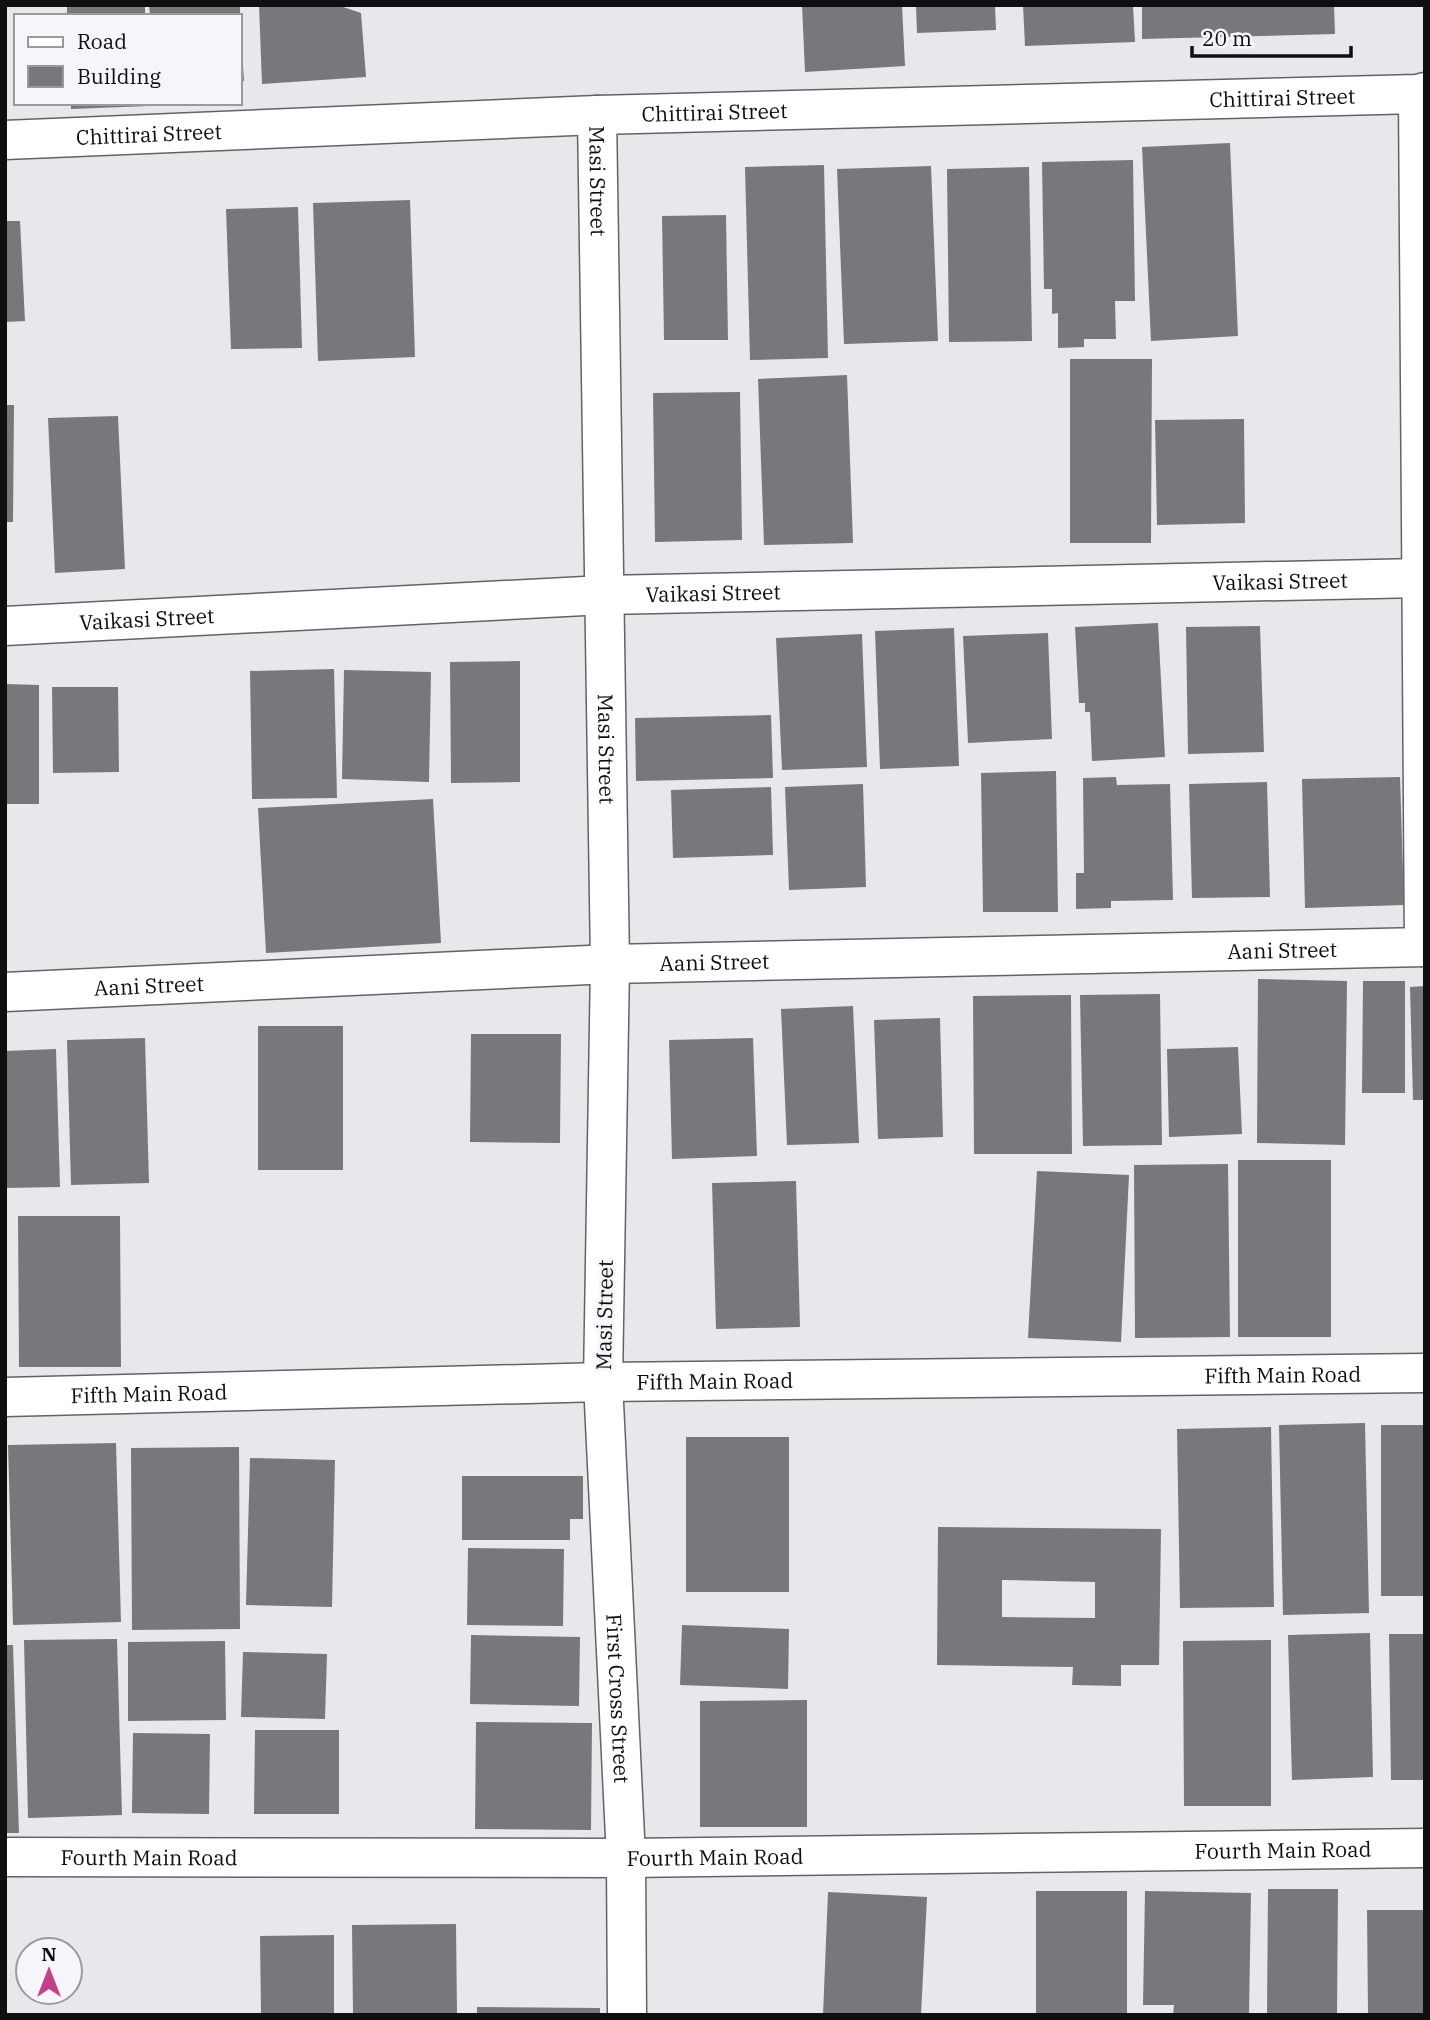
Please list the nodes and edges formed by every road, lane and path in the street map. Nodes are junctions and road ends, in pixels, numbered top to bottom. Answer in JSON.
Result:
{"nodes":[{"id":1,"x":1422,"y":93,"type":"edge"},
{"id":2,"x":597,"y":115,"type":"junction"},
{"id":3,"x":5,"y":140,"type":"edge"},
{"id":4,"x":1421,"y":578,"type":"junction"},
{"id":5,"x":604,"y":595,"type":"junction"},
{"id":6,"x":5,"y":626,"type":"edge"},
{"id":7,"x":1424,"y":947,"type":"edge"},
{"id":8,"x":610,"y":964,"type":"junction"},
{"id":9,"x":5,"y":992,"type":"edge"},
{"id":10,"x":1425,"y":1373,"type":"edge"},
{"id":11,"x":603,"y":1382,"type":"junction"},
{"id":12,"x":5,"y":1397,"type":"edge"},
{"id":13,"x":1425,"y":1848,"type":"edge"},
{"id":14,"x":5,"y":1857,"type":"edge"},
{"id":15,"x":626,"y":1858,"type":"junction"},
{"id":16,"x":626,"y":2015,"type":"edge"}],
"edges":[{"from":1,"to":2,"type":"street","name":"Chittirai Street"},
{"from":1,"to":4,"type":"street"},
{"from":2,"to":3,"type":"street","name":"Chittirai Street"},
{"from":2,"to":5,"type":"street","name":"Masi Street"},
{"from":4,"to":5,"type":"street","name":"Vaikasi Street"},
{"from":4,"to":7,"type":"street"},
{"from":5,"to":6,"type":"street","name":"Vaikasi Street"},
{"from":5,"to":8,"type":"street","name":"Masi Street"},
{"from":7,"to":8,"type":"street","name":"Aani Street"},
{"from":8,"to":9,"type":"street","name":"Aani Street"},
{"from":8,"to":11,"type":"street","name":"Masi Street"},
{"from":10,"to":11,"type":"street","name":"Fifth Main Road"},
{"from":11,"to":12,"type":"street","name":"Fifth Main Road"},
{"from":11,"to":15,"type":"street","name":"First Cross Street"},
{"from":13,"to":15,"type":"street","name":"Fourth Main Road"},
{"from":14,"to":15,"type":"street","name":"Fourth Main Road"},
{"from":15,"to":16,"type":"street","name":"First Cross Street"}]}
